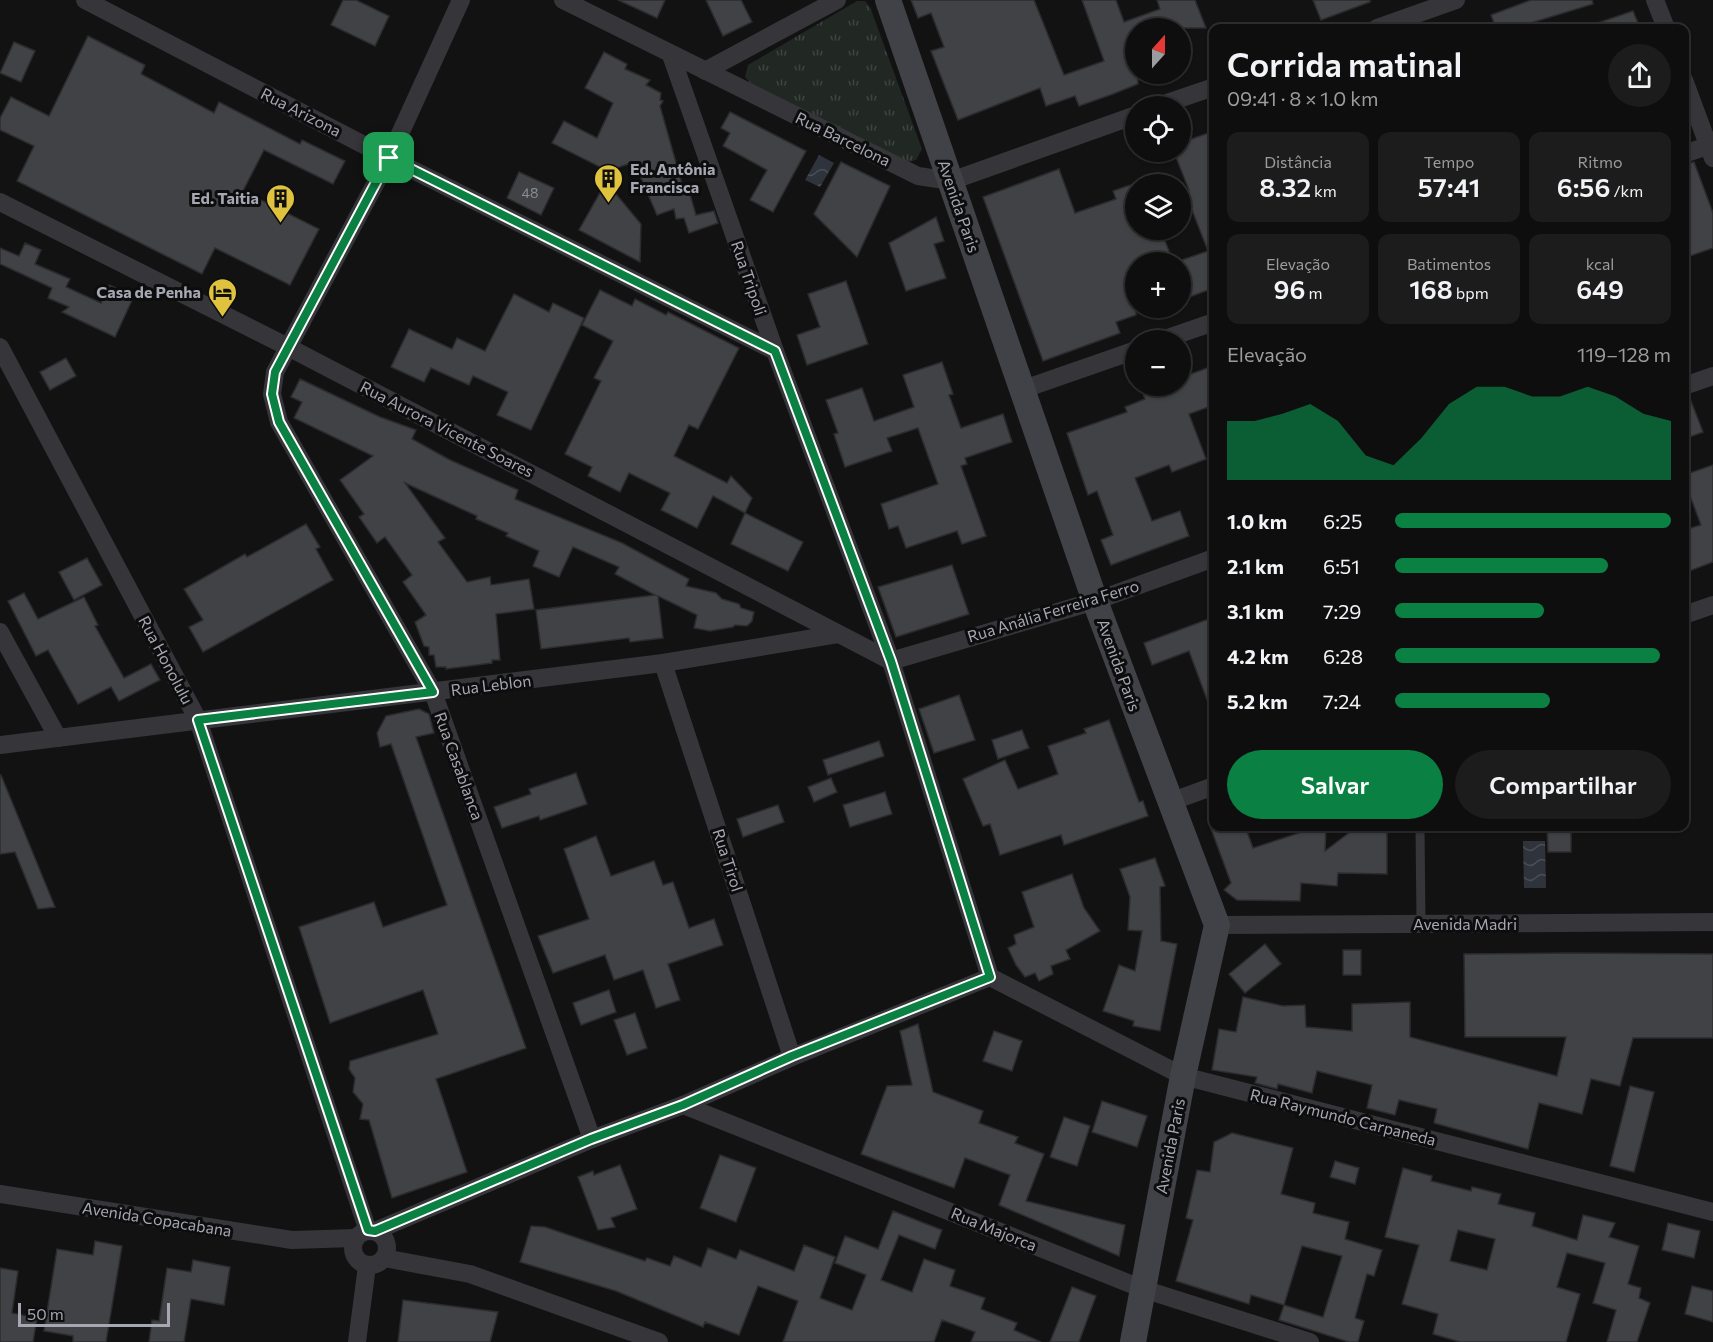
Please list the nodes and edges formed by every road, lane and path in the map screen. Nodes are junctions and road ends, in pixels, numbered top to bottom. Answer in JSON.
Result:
{"nodes":[{"id":1,"x":85,"y":0,"type":"edge"},
{"id":2,"x":461,"y":0,"type":"edge"},
{"id":3,"x":563,"y":0,"type":"edge"},
{"id":4,"x":837,"y":0,"type":"edge"},
{"id":5,"x":888,"y":0,"type":"edge"},
{"id":6,"x":1456,"y":0,"type":"edge"},
{"id":7,"x":1655,"y":0,"type":"edge"},
{"id":8,"x":1388,"y":24,"type":"edge"},
{"id":9,"x":1664,"y":24,"type":"edge"},
{"id":10,"x":671,"y":55,"type":"junction"},
{"id":11,"x":705,"y":71,"type":"junction"},
{"id":12,"x":1209,"y":89,"type":"edge"},
{"id":13,"x":1689,"y":92,"type":"edge"},
{"id":14,"x":1187,"y":96,"type":"edge"},
{"id":15,"x":1125,"y":119,"type":"edge"},
{"id":16,"x":1712,"y":149,"type":"edge"},
{"id":17,"x":1689,"y":153,"type":"edge"},
{"id":18,"x":389,"y":158,"type":"junction"},
{"id":19,"x":951,"y":180,"type":"junction"},
{"id":20,"x":0,"y":202,"type":"edge"},
{"id":21,"x":1209,"y":324,"type":"edge"},
{"id":22,"x":1191,"y":330,"type":"edge"},
{"id":23,"x":0,"y":346,"type":"edge"},
{"id":24,"x":288,"y":347,"type":"junction"},
{"id":25,"x":775,"y":351,"type":"junction"},
{"id":26,"x":1125,"y":354,"type":"edge"},
{"id":27,"x":1713,"y":376,"type":"edge"},
{"id":28,"x":1689,"y":384,"type":"edge"},
{"id":29,"x":1021,"y":390,"type":"junction"},
{"id":30,"x":1209,"y":560,"type":"edge"},
{"id":31,"x":1095,"y":601,"type":"junction"},
{"id":32,"x":1713,"y":605,"type":"edge"},
{"id":33,"x":1689,"y":613,"type":"edge"},
{"id":34,"x":0,"y":632,"type":"edge"},
{"id":35,"x":838,"y":633,"type":"junction"},
{"id":36,"x":891,"y":661,"type":"junction"},
{"id":37,"x":663,"y":663,"type":"junction"},
{"id":38,"x":433,"y":692,"type":"junction"},
{"id":39,"x":198,"y":720,"type":"junction"},
{"id":40,"x":58,"y":738,"type":"junction"},
{"id":41,"x":0,"y":745,"type":"edge"},
{"id":42,"x":1209,"y":788,"type":"edge"},
{"id":43,"x":1170,"y":802,"type":"junction"},
{"id":44,"x":1420,"y":831,"type":"edge"},
{"id":45,"x":1713,"y":922,"type":"edge"},
{"id":46,"x":1421,"y":924,"type":"junction"},
{"id":47,"x":1217,"y":925,"type":"junction"},
{"id":48,"x":990,"y":977,"type":"junction"},
{"id":49,"x":792,"y":1056,"type":"junction"},
{"id":50,"x":1183,"y":1076,"type":"junction"},
{"id":51,"x":683,"y":1105,"type":"junction"},
{"id":52,"x":591,"y":1139,"type":"junction"},
{"id":53,"x":0,"y":1194,"type":"edge"},
{"id":54,"x":1713,"y":1212,"type":"edge"},
{"id":55,"x":372,"y":1246,"type":"junction"},
{"id":56,"x":1143,"y":1289,"type":"junction"},
{"id":57,"x":357,"y":1342,"type":"edge"},
{"id":58,"x":659,"y":1342,"type":"edge"},
{"id":59,"x":1133,"y":1342,"type":"edge"},
{"id":60,"x":1310,"y":1342,"type":"edge"}],
"edges":[{"from":1,"to":18,"type":"street","name":"Rua Arizona"},
{"from":2,"to":18,"type":"street","name":"Rua Casablanca"},
{"from":3,"to":10,"type":"street","name":"Rua Barcelona"},
{"from":4,"to":11,"type":"street"},
{"from":5,"to":19,"type":"street","name":"Avenida Paris"},
{"from":6,"to":8,"type":"street"},
{"from":7,"to":9,"type":"street"},
{"from":10,"to":11,"type":"street","name":"Rua Barcelona"},
{"from":10,"to":25,"type":"street","name":"Rua Tripoli"},
{"from":11,"to":19,"type":"street","name":"Rua Barcelona"},
{"from":12,"to":14,"type":"street"},
{"from":13,"to":16,"type":"street"},
{"from":15,"to":19,"type":"street","name":"Rua Barcelona"},
{"from":16,"to":17,"type":"street"},
{"from":18,"to":24,"type":"street","name":"Rua Casablanca"},
{"from":18,"to":25,"type":"street","name":"Rua Arizona"},
{"from":19,"to":29,"type":"street","name":"Avenida Paris"},
{"from":20,"to":24,"type":"street","name":"Rua Aurora Vicente Soares"},
{"from":21,"to":22,"type":"street"},
{"from":23,"to":39,"type":"street","name":"Rua Honolulu"},
{"from":24,"to":35,"type":"street","name":"Rua Aurora Vicente Soares"},
{"from":24,"to":38,"type":"street","name":"Rua Casablanca"},
{"from":25,"to":36,"type":"street","name":"Rua Tripoli"},
{"from":26,"to":29,"type":"street"},
{"from":27,"to":28,"type":"street"},
{"from":29,"to":31,"type":"street","name":"Avenida Paris"},
{"from":30,"to":31,"type":"street","name":"Rua Anália Ferreira Ferro"},
{"from":31,"to":36,"type":"street","name":"Rua Anália Ferreira Ferro"},
{"from":31,"to":43,"type":"street","name":"Avenida Paris"},
{"from":32,"to":33,"type":"street"},
{"from":34,"to":40,"type":"street"},
{"from":35,"to":36,"type":"street","name":"Rua Aurora Vicente Soares"},
{"from":35,"to":37,"type":"street","name":"Rua Leblon"},
{"from":36,"to":48,"type":"street","name":"Rua Tripoli"},
{"from":37,"to":38,"type":"street","name":"Rua Leblon"},
{"from":37,"to":49,"type":"street","name":"Rua Tirol"},
{"from":38,"to":39,"type":"street","name":"Rua Leblon"},
{"from":38,"to":52,"type":"street","name":"Rua Casablanca"},
{"from":39,"to":40,"type":"street","name":"Rua Leblon"},
{"from":39,"to":55,"type":"street","name":"Rua Honolulu"},
{"from":40,"to":41,"type":"street","name":"Rua Leblon"},
{"from":42,"to":43,"type":"street"},
{"from":43,"to":47,"type":"street","name":"Avenida Paris"},
{"from":44,"to":46,"type":"lane"},
{"from":45,"to":46,"type":"street","name":"Avenida Madri"},
{"from":46,"to":47,"type":"street","name":"Avenida Madri"},
{"from":47,"to":50,"type":"street","name":"Avenida Paris"},
{"from":48,"to":49,"type":"street"},
{"from":48,"to":50,"type":"street","name":"Rua Raymundo Carpaneda"},
{"from":49,"to":51,"type":"street"},
{"from":50,"to":54,"type":"street","name":"Rua Raymundo Carpaneda"},
{"from":50,"to":56,"type":"street","name":"Avenida Paris"},
{"from":51,"to":52,"type":"street"},
{"from":51,"to":56,"type":"street","name":"Rua Majorca"},
{"from":52,"to":55,"type":"street"},
{"from":53,"to":55,"type":"street","name":"Avenida Copacabana"},
{"from":55,"to":57,"type":"street"},
{"from":55,"to":58,"type":"street","name":"Avenida Copacabana"},
{"from":56,"to":59,"type":"street","name":"Avenida Paris"},
{"from":56,"to":60,"type":"street","name":"Rua Majorca"}]}
